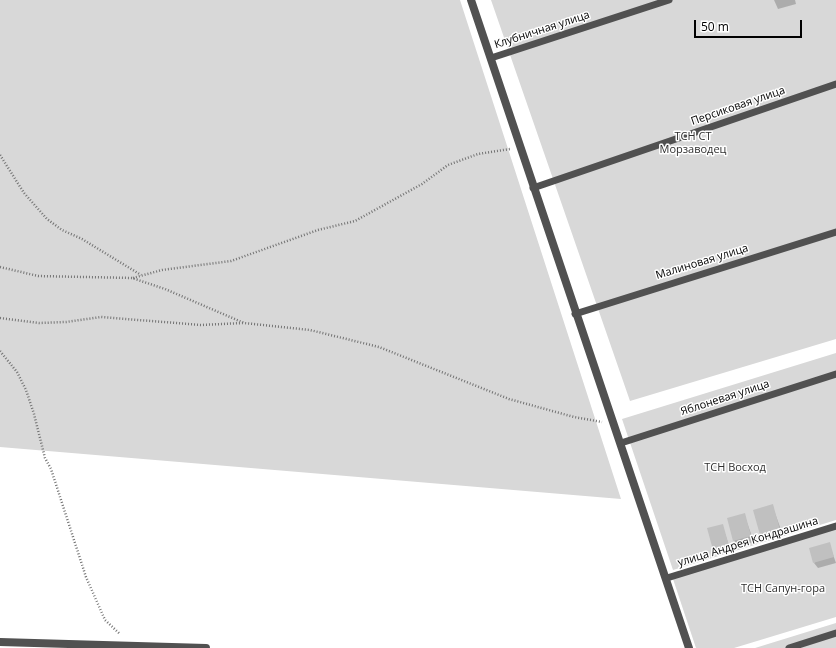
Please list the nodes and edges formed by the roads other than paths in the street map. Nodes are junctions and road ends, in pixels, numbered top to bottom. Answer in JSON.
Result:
{"nodes":[{"id":1,"x":471,"y":0,"type":"edge"},
{"id":2,"x":669,"y":0,"type":"edge"},
{"id":3,"x":491,"y":58,"type":"junction"},
{"id":4,"x":836,"y":84,"type":"edge"},
{"id":5,"x":533,"y":188,"type":"junction"},
{"id":6,"x":836,"y":232,"type":"edge"},
{"id":7,"x":575,"y":314,"type":"junction"},
{"id":8,"x":836,"y":374,"type":"edge"},
{"id":9,"x":621,"y":443,"type":"junction"},
{"id":10,"x":836,"y":526,"type":"edge"},
{"id":11,"x":666,"y":578,"type":"junction"},
{"id":12,"x":836,"y":633,"type":"edge"},
{"id":13,"x":0,"y":642,"type":"edge"},
{"id":14,"x":195,"y":648,"type":"edge"},
{"id":15,"x":206,"y":648,"type":"edge"},
{"id":16,"x":689,"y":648,"type":"edge"},
{"id":17,"x":789,"y":648,"type":"edge"}],
"edges":[{"from":1,"to":3,"type":"street"},
{"from":2,"to":3,"type":"lane","name":"Клубничная улица"},
{"from":3,"to":5,"type":"street"},
{"from":4,"to":5,"type":"lane","name":"Персиковая улица"},
{"from":5,"to":7,"type":"street"},
{"from":6,"to":7,"type":"lane","name":"Малиновая улица"},
{"from":7,"to":9,"type":"street"},
{"from":8,"to":9,"type":"lane","name":"Яблоневая улица"},
{"from":9,"to":11,"type":"street"},
{"from":10,"to":11,"type":"lane","name":"улица Андрея Кондрашина"},
{"from":11,"to":16,"type":"street"},
{"from":12,"to":17,"type":"lane"},
{"from":13,"to":14,"type":"street"},
{"from":14,"to":15,"type":"street"}]}
